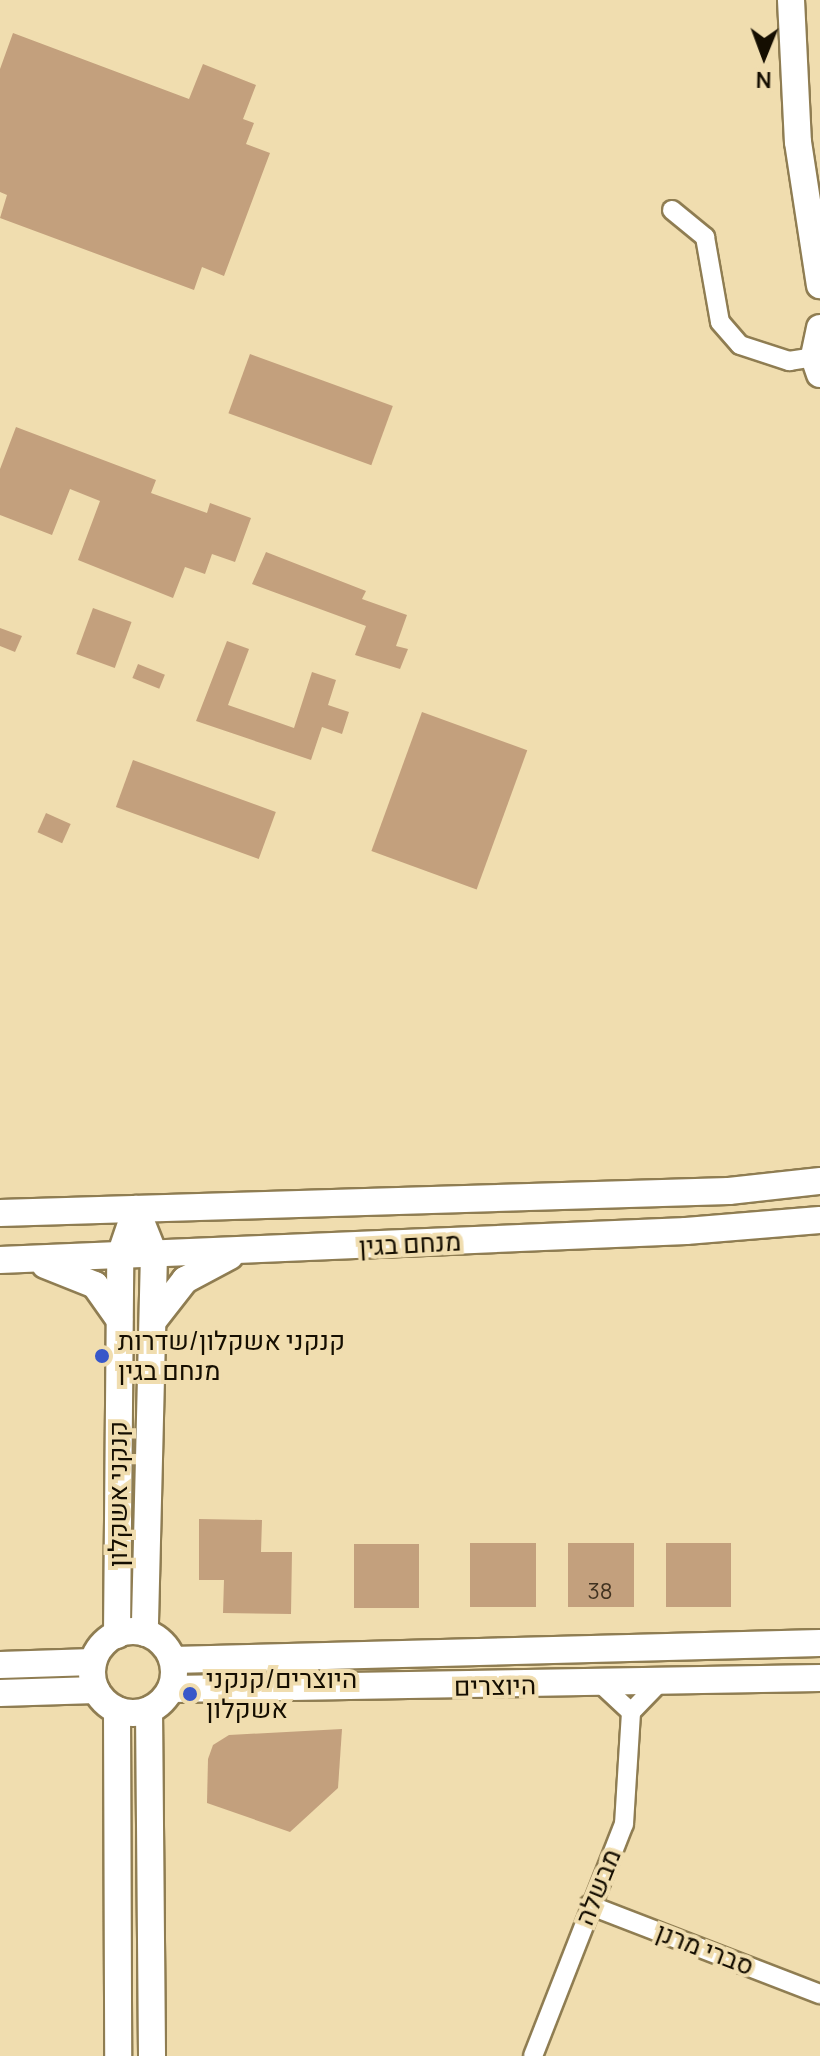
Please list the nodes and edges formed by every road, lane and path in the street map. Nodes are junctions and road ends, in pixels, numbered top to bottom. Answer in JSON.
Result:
{"nodes":[{"id":1,"x":791,"y":0,"type":"edge"},
{"id":2,"x":798,"y":142,"type":"junction"},
{"id":3,"x":820,"y":194,"type":"edge"},
{"id":4,"x":672,"y":210,"type":"dead end"},
{"id":5,"x":820,"y":285,"type":"edge"},
{"id":6,"x":820,"y":328,"type":"edge"},
{"id":7,"x":817,"y":365,"type":"edge"},
{"id":8,"x":820,"y":1181,"type":"edge"},
{"id":9,"x":136,"y":1209,"type":"junction"},
{"id":10,"x":0,"y":1213,"type":"edge"},
{"id":11,"x":820,"y":1220,"type":"edge"},
{"id":12,"x":243,"y":1251,"type":"junction"},
{"id":13,"x":154,"y":1254,"type":"junction"},
{"id":14,"x":120,"y":1256,"type":"junction"},
{"id":15,"x":3,"y":1260,"type":"edge"},
{"id":16,"x":119,"y":1319,"type":"junction"},
{"id":17,"x":153,"y":1321,"type":"junction"},
{"id":18,"x":145,"y":1633,"type":"junction"},
{"id":19,"x":117,"y":1635,"type":"junction"},
{"id":20,"x":820,"y":1643,"type":"edge"},
{"id":21,"x":173,"y":1660,"type":"junction"},
{"id":22,"x":93,"y":1662,"type":"junction"},
{"id":23,"x":0,"y":1665,"type":"edge"},
{"id":24,"x":820,"y":1678,"type":"edge"},
{"id":25,"x":659,"y":1683,"type":"junction"},
{"id":26,"x":602,"y":1685,"type":"junction"},
{"id":27,"x":171,"y":1689,"type":"junction"},
{"id":28,"x":96,"y":1690,"type":"junction"},
{"id":29,"x":0,"y":1693,"type":"edge"},
{"id":30,"x":117,"y":1710,"type":"junction"},
{"id":31,"x":149,"y":1710,"type":"junction"},
{"id":32,"x":631,"y":1712,"type":"junction"},
{"id":33,"x":589,"y":1905,"type":"junction"},
{"id":34,"x":820,"y":1994,"type":"edge"},
{"id":35,"x":118,"y":2056,"type":"edge"},
{"id":36,"x":152,"y":2056,"type":"edge"},
{"id":37,"x":533,"y":2056,"type":"edge"}],
"edges":[{"from":1,"to":2,"type":"street"},
{"from":2,"to":3,"type":"street"},
{"from":2,"to":5,"type":"street"},
{"from":4,"to":7,"type":"street"},
{"from":6,"to":7,"type":"street"},
{"from":8,"to":9,"type":"street","name":"מנחם בגין"},
{"from":9,"to":10,"type":"street","name":"מנחם בגין"},
{"from":9,"to":13,"type":"street","name":"קנקני אשקלון"},
{"from":9,"to":14,"type":"street","name":"קנקני אשקלון"},
{"from":11,"to":12,"type":"street","name":"מנחם בגין"},
{"from":12,"to":13,"type":"street","name":"מנחם בגין"},
{"from":12,"to":17,"type":"street"},
{"from":13,"to":14,"type":"street","name":"מנחם בגין"},
{"from":13,"to":17,"type":"street","name":"קנקני אשקלון"},
{"from":14,"to":15,"type":"street","name":"מנחם בגין"},
{"from":14,"to":16,"type":"street","name":"קנקני אשקלון"},
{"from":15,"to":16,"type":"street"},
{"from":16,"to":19,"type":"street","name":"קנקני אשקלון"},
{"from":17,"to":18,"type":"street","name":"קנקני אשקלון"},
{"from":18,"to":19,"type":"street"},
{"from":18,"to":21,"type":"street"},
{"from":19,"to":22,"type":"street"},
{"from":20,"to":21,"type":"street","name":"היוצרים"},
{"from":21,"to":27,"type":"street"},
{"from":22,"to":23,"type":"street"},
{"from":22,"to":28,"type":"street"},
{"from":24,"to":25,"type":"street","name":"היוצרים"},
{"from":25,"to":26,"type":"street","name":"היוצרים"},
{"from":25,"to":32,"type":"street"},
{"from":26,"to":27,"type":"street","name":"היוצרים"},
{"from":26,"to":32,"type":"street"},
{"from":27,"to":31,"type":"street"},
{"from":28,"to":29,"type":"street"},
{"from":28,"to":30,"type":"street"},
{"from":30,"to":31,"type":"street"},
{"from":30,"to":35,"type":"street"},
{"from":31,"to":36,"type":"street"},
{"from":32,"to":33,"type":"street","name":"מבשלה"},
{"from":33,"to":34,"type":"street","name":"סברי מרנן"},
{"from":33,"to":37,"type":"street","name":"מבשלה"}]}
